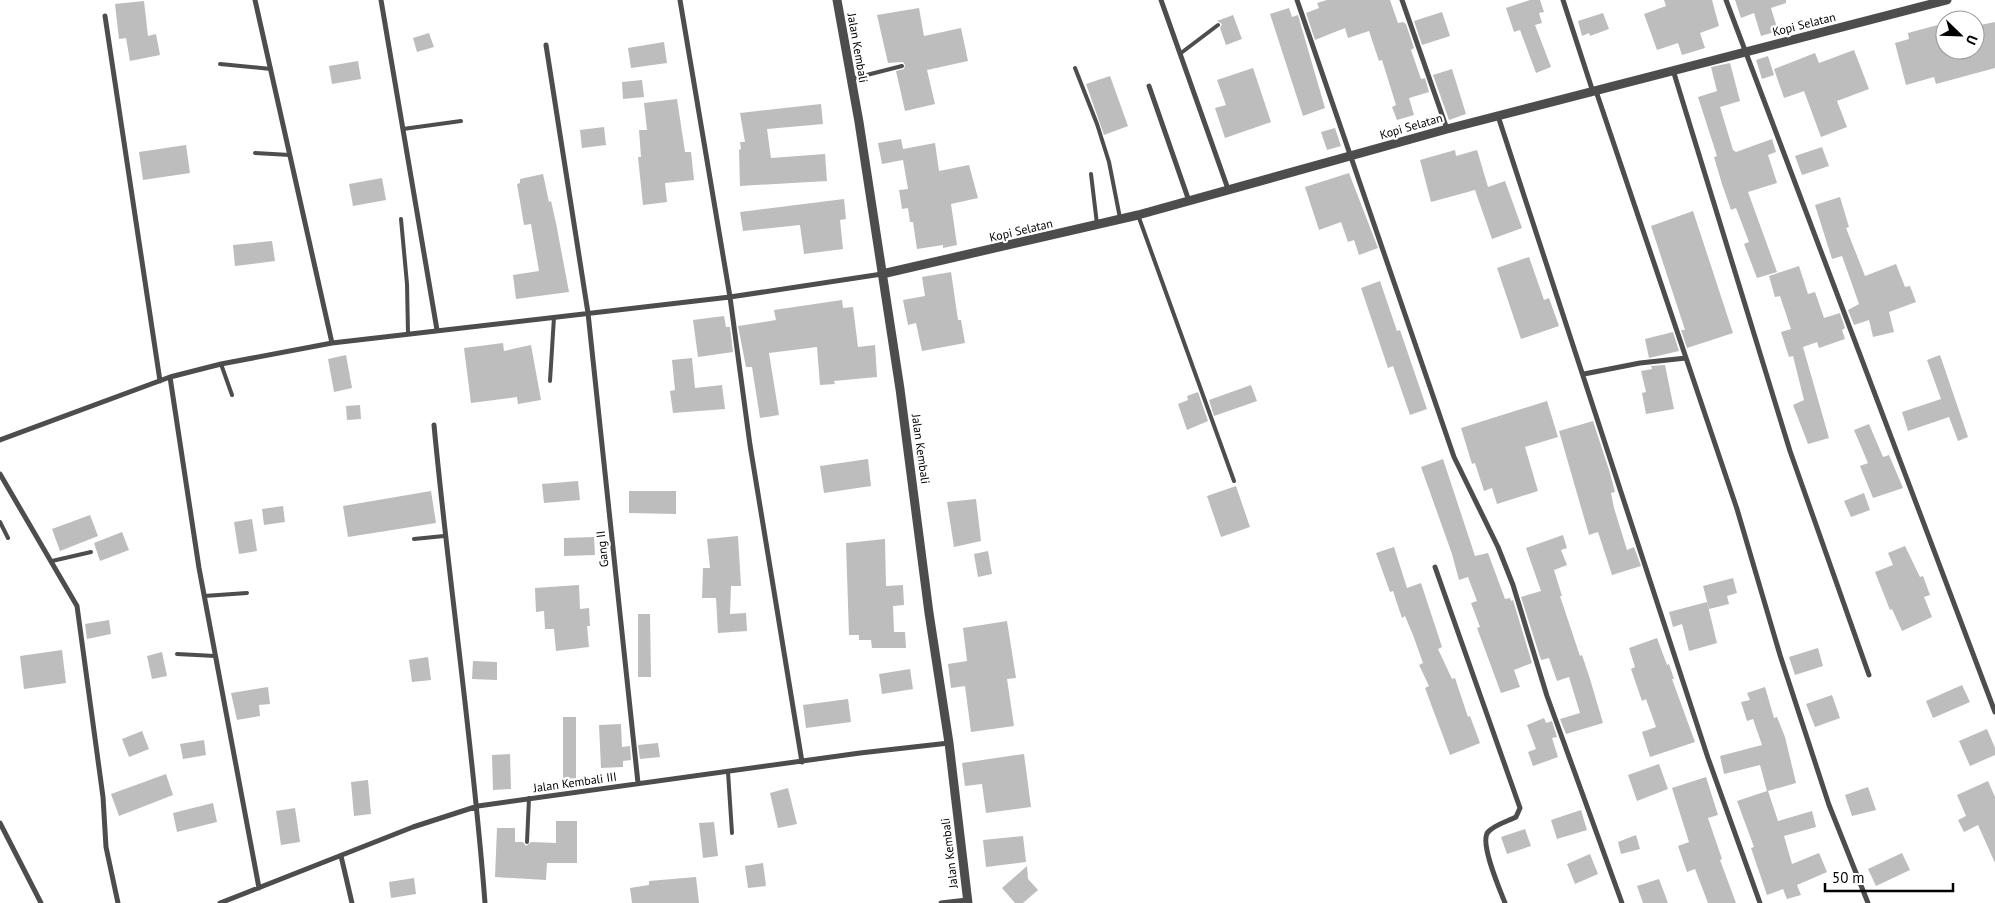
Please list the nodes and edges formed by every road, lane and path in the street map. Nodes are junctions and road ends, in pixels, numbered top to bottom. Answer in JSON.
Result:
{"nodes":[{"id":1,"x":255,"y":0,"type":"edge"},
{"id":2,"x":381,"y":0,"type":"edge"},
{"id":3,"x":680,"y":0,"type":"edge"},
{"id":4,"x":837,"y":0,"type":"edge"},
{"id":5,"x":1161,"y":0,"type":"edge"},
{"id":6,"x":1297,"y":0,"type":"edge"},
{"id":7,"x":1402,"y":0,"type":"edge"},
{"id":8,"x":1563,"y":0,"type":"edge"},
{"id":9,"x":1726,"y":0,"type":"edge"},
{"id":10,"x":1946,"y":0,"type":"edge"},
{"id":11,"x":105,"y":16,"type":"dead end"},
{"id":12,"x":1218,"y":25,"type":"dead end"},
{"id":13,"x":546,"y":45,"type":"dead end"},
{"id":14,"x":1746,"y":52,"type":"junction"},
{"id":15,"x":1181,"y":53,"type":"junction"},
{"id":16,"x":220,"y":64,"type":"dead end"},
{"id":17,"x":902,"y":66,"type":"dead end"},
{"id":18,"x":1075,"y":68,"type":"dead end"},
{"id":19,"x":271,"y":69,"type":"junction"},
{"id":20,"x":1673,"y":70,"type":"junction"},
{"id":21,"x":851,"y":78,"type":"junction"},
{"id":22,"x":1149,"y":86,"type":"dead end"},
{"id":23,"x":1594,"y":91,"type":"junction"},
{"id":24,"x":1498,"y":116,"type":"junction"},
{"id":25,"x":461,"y":121,"type":"dead end"},
{"id":26,"x":403,"y":129,"type":"junction"},
{"id":27,"x":1447,"y":129,"type":"junction"},
{"id":28,"x":255,"y":153,"type":"dead end"},
{"id":29,"x":291,"y":155,"type":"junction"},
{"id":30,"x":1350,"y":156,"type":"junction"},
{"id":31,"x":1091,"y":174,"type":"dead end"},
{"id":32,"x":1228,"y":189,"type":"junction"},
{"id":33,"x":1189,"y":201,"type":"junction"},
{"id":34,"x":1138,"y":215,"type":"junction"},
{"id":35,"x":401,"y":219,"type":"dead end"},
{"id":36,"x":1120,"y":219,"type":"junction"},
{"id":37,"x":1097,"y":224,"type":"junction"},
{"id":38,"x":882,"y":274,"type":"junction"},
{"id":39,"x":730,"y":297,"type":"junction"},
{"id":40,"x":588,"y":313,"type":"junction"},
{"id":41,"x":554,"y":316,"type":"junction"},
{"id":42,"x":437,"y":330,"type":"junction"},
{"id":43,"x":408,"y":333,"type":"junction"},
{"id":44,"x":332,"y":343,"type":"junction"},
{"id":45,"x":1686,"y":358,"type":"junction"},
{"id":46,"x":221,"y":364,"type":"junction"},
{"id":47,"x":1584,"y":374,"type":"junction"},
{"id":48,"x":170,"y":377,"type":"junction"},
{"id":49,"x":160,"y":380,"type":"junction"},
{"id":50,"x":550,"y":381,"type":"dead end"},
{"id":51,"x":232,"y":395,"type":"dead end"},
{"id":52,"x":434,"y":425,"type":"dead end"},
{"id":53,"x":0,"y":440,"type":"edge"},
{"id":54,"x":0,"y":474,"type":"edge"},
{"id":55,"x":1234,"y":481,"type":"dead end"},
{"id":56,"x":0,"y":522,"type":"edge"},
{"id":57,"x":444,"y":536,"type":"junction"},
{"id":58,"x":8,"y":538,"type":"dead end"},
{"id":59,"x":414,"y":540,"type":"dead end"},
{"id":60,"x":91,"y":552,"type":"dead end"},
{"id":61,"x":52,"y":561,"type":"junction"},
{"id":62,"x":1436,"y":567,"type":"dead end"},
{"id":63,"x":247,"y":593,"type":"dead end"},
{"id":64,"x":204,"y":596,"type":"junction"},
{"id":65,"x":178,"y":654,"type":"dead end"},
{"id":66,"x":215,"y":656,"type":"junction"},
{"id":67,"x":1869,"y":675,"type":"dead end"},
{"id":68,"x":1995,"y":712,"type":"edge"},
{"id":69,"x":949,"y":743,"type":"junction"},
{"id":70,"x":802,"y":762,"type":"junction"},
{"id":71,"x":728,"y":772,"type":"junction"},
{"id":72,"x":638,"y":784,"type":"junction"},
{"id":73,"x":529,"y":798,"type":"junction"},
{"id":74,"x":478,"y":806,"type":"junction"},
{"id":75,"x":0,"y":823,"type":"edge"},
{"id":76,"x":732,"y":833,"type":"dead end"},
{"id":77,"x":527,"y":842,"type":"dead end"},
{"id":78,"x":342,"y":856,"type":"junction"},
{"id":79,"x":258,"y":888,"type":"junction"},
{"id":80,"x":967,"y":901,"type":"edge"},
{"id":81,"x":41,"y":903,"type":"edge"},
{"id":82,"x":118,"y":903,"type":"edge"},
{"id":83,"x":220,"y":903,"type":"edge"},
{"id":84,"x":352,"y":903,"type":"edge"},
{"id":85,"x":485,"y":903,"type":"edge"},
{"id":86,"x":941,"y":903,"type":"edge"},
{"id":87,"x":1505,"y":903,"type":"edge"},
{"id":88,"x":1622,"y":903,"type":"edge"},
{"id":89,"x":1760,"y":903,"type":"edge"},
{"id":90,"x":1868,"y":903,"type":"edge"}],
"edges":[{"from":1,"to":19,"type":"street"},
{"from":2,"to":26,"type":"street"},
{"from":3,"to":39,"type":"street"},
{"from":4,"to":21,"type":"street","name":"Jalan Kembali"},
{"from":5,"to":15,"type":"street"},
{"from":6,"to":30,"type":"street"},
{"from":7,"to":27,"type":"street"},
{"from":8,"to":23,"type":"street"},
{"from":9,"to":14,"type":"street"},
{"from":10,"to":14,"type":"street","name":"Kopi Selatan"},
{"from":11,"to":49,"type":"street"},
{"from":12,"to":15,"type":"lane"},
{"from":13,"to":40,"type":"street","name":"Gang II"},
{"from":14,"to":20,"type":"street","name":"Kopi Selatan"},
{"from":14,"to":68,"type":"street"},
{"from":15,"to":32,"type":"street"},
{"from":16,"to":19,"type":"lane"},
{"from":17,"to":21,"type":"lane"},
{"from":18,"to":36,"type":"lane"},
{"from":19,"to":29,"type":"street"},
{"from":20,"to":23,"type":"street","name":"Kopi Selatan"},
{"from":20,"to":67,"type":"street"},
{"from":21,"to":38,"type":"street","name":"Jalan Kembali"},
{"from":22,"to":33,"type":"street"},
{"from":23,"to":24,"type":"street","name":"Kopi Selatan"},
{"from":23,"to":45,"type":"street"},
{"from":24,"to":27,"type":"street","name":"Kopi Selatan"},
{"from":24,"to":47,"type":"street"},
{"from":25,"to":26,"type":"lane"},
{"from":26,"to":42,"type":"street"},
{"from":27,"to":30,"type":"street","name":"Kopi Selatan"},
{"from":28,"to":29,"type":"lane"},
{"from":29,"to":44,"type":"street"},
{"from":30,"to":32,"type":"street","name":"Kopi Selatan"},
{"from":30,"to":88,"type":"street"},
{"from":31,"to":37,"type":"lane"},
{"from":32,"to":33,"type":"street","name":"Kopi Selatan"},
{"from":33,"to":34,"type":"street","name":"Kopi Selatan"},
{"from":34,"to":36,"type":"street","name":"Kopi Selatan"},
{"from":34,"to":55,"type":"lane"},
{"from":35,"to":43,"type":"lane"},
{"from":36,"to":37,"type":"street","name":"Kopi Selatan"},
{"from":37,"to":38,"type":"street","name":"Kopi Selatan"},
{"from":38,"to":39,"type":"street"},
{"from":38,"to":69,"type":"street","name":"Jalan Kembali"},
{"from":39,"to":40,"type":"street"},
{"from":39,"to":70,"type":"street"},
{"from":40,"to":41,"type":"street"},
{"from":40,"to":72,"type":"street","name":"Gang II"},
{"from":41,"to":42,"type":"street"},
{"from":41,"to":50,"type":"lane"},
{"from":42,"to":43,"type":"street"},
{"from":43,"to":44,"type":"street"},
{"from":44,"to":46,"type":"street"},
{"from":45,"to":47,"type":"street"},
{"from":45,"to":90,"type":"street"},
{"from":46,"to":48,"type":"street"},
{"from":46,"to":51,"type":"lane"},
{"from":47,"to":89,"type":"street"},
{"from":48,"to":49,"type":"street"},
{"from":48,"to":64,"type":"street"},
{"from":49,"to":53,"type":"street"},
{"from":52,"to":57,"type":"street"},
{"from":54,"to":61,"type":"street"},
{"from":56,"to":58,"type":"lane"},
{"from":57,"to":59,"type":"lane"},
{"from":57,"to":74,"type":"street"},
{"from":60,"to":61,"type":"lane"},
{"from":61,"to":82,"type":"street"},
{"from":62,"to":87,"type":"street"},
{"from":63,"to":64,"type":"lane"},
{"from":64,"to":66,"type":"street"},
{"from":65,"to":66,"type":"lane"},
{"from":66,"to":79,"type":"street"},
{"from":69,"to":70,"type":"street","name":"Jalan Kembali III"},
{"from":69,"to":80,"type":"street","name":"Jalan Kembali"},
{"from":70,"to":71,"type":"street","name":"Jalan Kembali III"},
{"from":71,"to":72,"type":"street","name":"Jalan Kembali III"},
{"from":71,"to":76,"type":"lane"},
{"from":72,"to":73,"type":"street","name":"Jalan Kembali III"},
{"from":73,"to":74,"type":"street","name":"Jalan Kembali III"},
{"from":73,"to":77,"type":"lane"},
{"from":74,"to":78,"type":"street","name":"Jalan Kembali III"},
{"from":74,"to":85,"type":"street"},
{"from":75,"to":81,"type":"street"},
{"from":78,"to":79,"type":"street","name":"Jalan Kembali III"},
{"from":78,"to":84,"type":"street"},
{"from":79,"to":83,"type":"street","name":"Jalan Kembali III"},
{"from":80,"to":86,"type":"street"}]}
